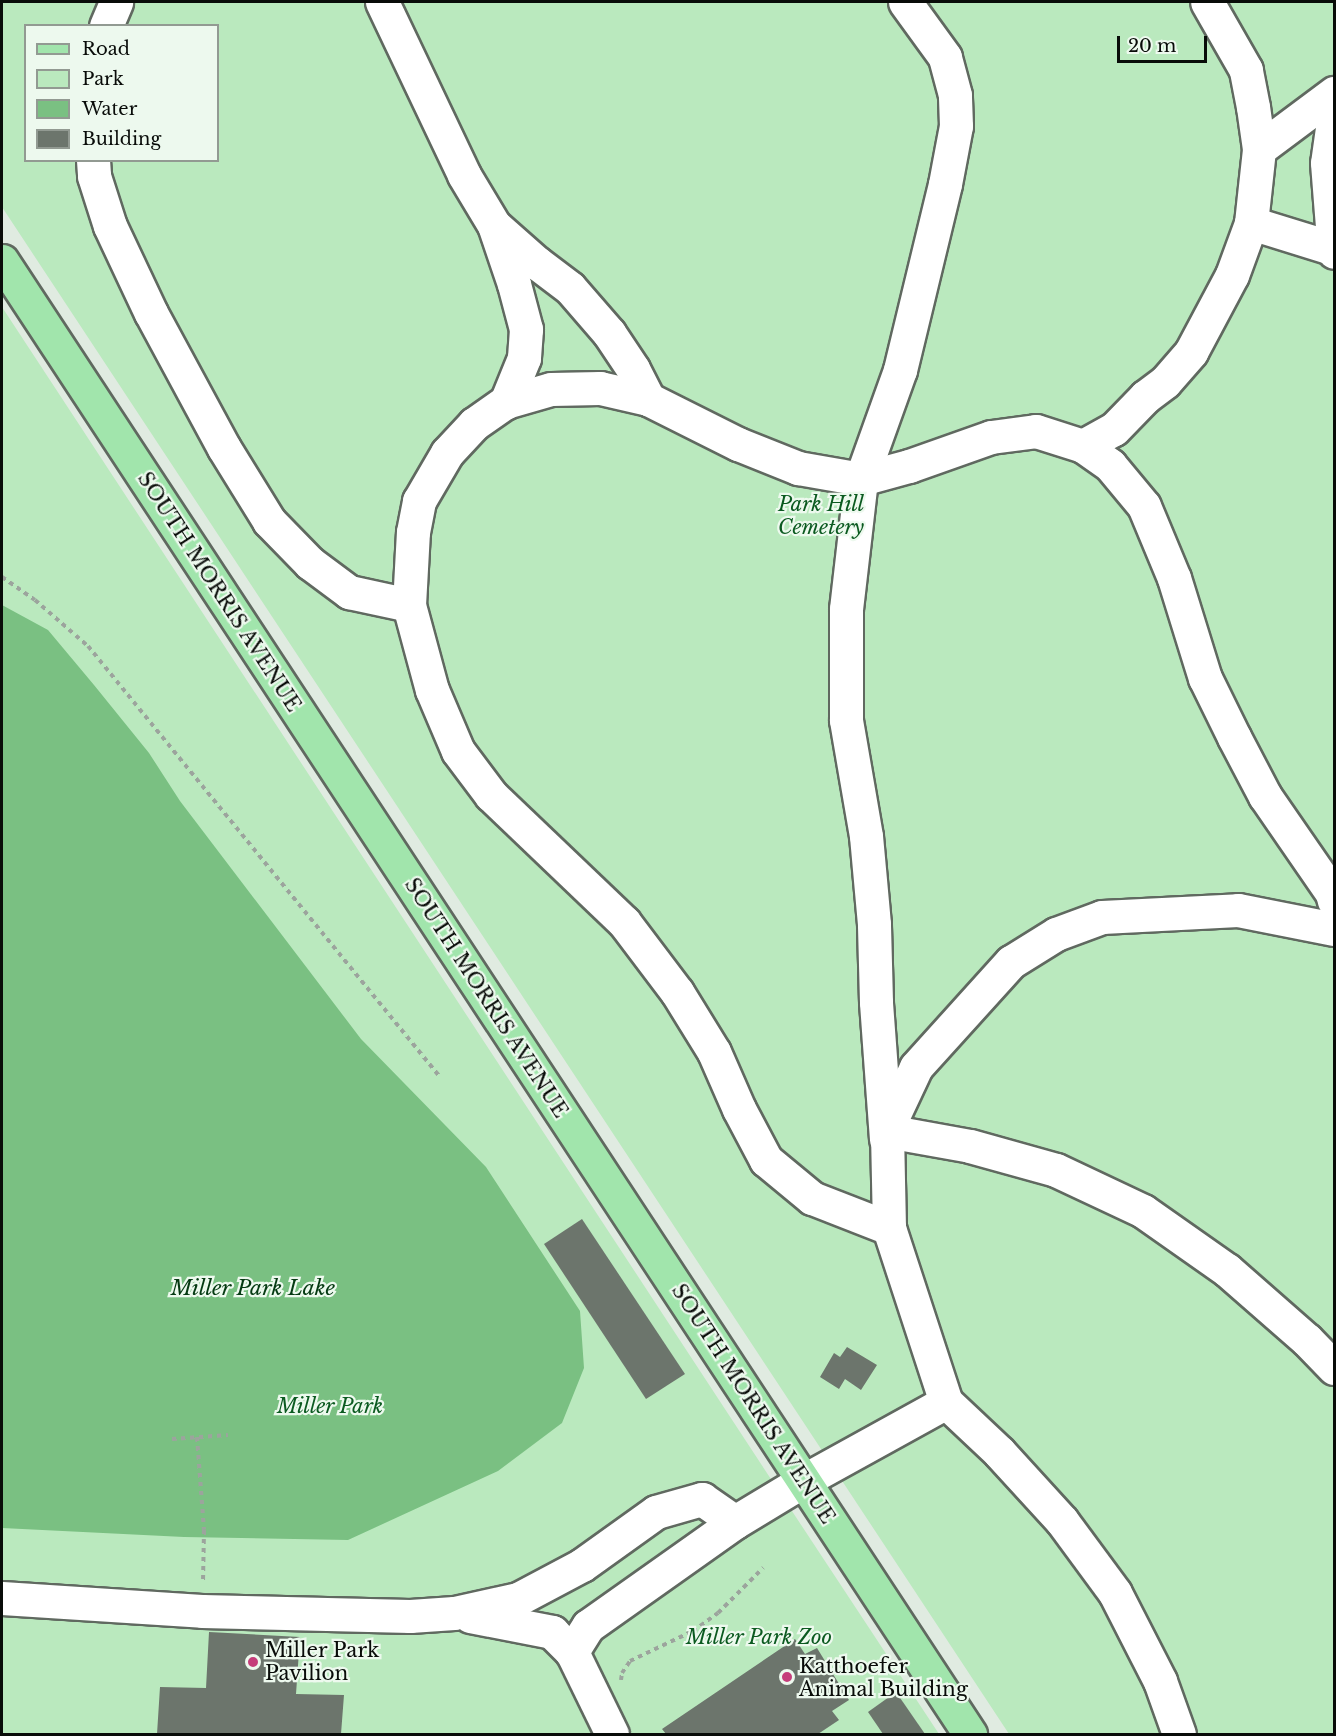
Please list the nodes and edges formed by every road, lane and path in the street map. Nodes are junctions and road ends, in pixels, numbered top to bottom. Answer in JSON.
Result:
{"nodes":[{"id":1,"x":116,"y":2,"type":"edge"},
{"id":2,"x":382,"y":2,"type":"edge"},
{"id":3,"x":905,"y":2,"type":"edge"},
{"id":4,"x":1207,"y":2,"type":"edge"},
{"id":5,"x":107,"y":24,"type":"edge"},
{"id":6,"x":1335,"y":93,"type":"edge"},
{"id":7,"x":1335,"y":114,"type":"edge"},
{"id":8,"x":1259,"y":149,"type":"junction"},
{"id":9,"x":93,"y":162,"type":"edge"},
{"id":10,"x":1251,"y":223,"type":"junction"},
{"id":11,"x":494,"y":225,"type":"junction"},
{"id":12,"x":1333,"y":250,"type":"edge"},
{"id":13,"x":2,"y":261,"type":"edge"},
{"id":14,"x":648,"y":399,"type":"junction"},
{"id":15,"x":506,"y":402,"type":"junction"},
{"id":16,"x":1083,"y":446,"type":"junction"},
{"id":17,"x":861,"y":479,"type":"junction"},
{"id":18,"x":2,"y":577,"type":"edge"},
{"id":19,"x":409,"y":605,"type":"junction"},
{"id":20,"x":1335,"y":901,"type":"edge"},
{"id":21,"x":1335,"y":929,"type":"edge"},
{"id":22,"x":440,"y":1077,"type":"dead end"},
{"id":23,"x":886,"y":1135,"type":"junction"},
{"id":24,"x":889,"y":1228,"type":"junction"},
{"id":25,"x":1335,"y":1368,"type":"edge"},
{"id":26,"x":946,"y":1402,"type":"junction"},
{"id":27,"x":228,"y":1435,"type":"dead end"},
{"id":28,"x":197,"y":1437,"type":"junction"},
{"id":29,"x":171,"y":1439,"type":"dead end"},
{"id":30,"x":803,"y":1481,"type":"junction"},
{"id":31,"x":735,"y":1522,"type":"junction"},
{"id":32,"x":763,"y":1568,"type":"dead end"},
{"id":33,"x":2,"y":1598,"type":"edge"},
{"id":34,"x":202,"y":1611,"type":"junction"},
{"id":35,"x":454,"y":1613,"type":"junction"},
{"id":36,"x":572,"y":1652,"type":"junction"},
{"id":37,"x":621,"y":1683,"type":"dead end"},
{"id":38,"x":612,"y":1734,"type":"edge"},
{"id":39,"x":970,"y":1734,"type":"edge"},
{"id":40,"x":1179,"y":1734,"type":"edge"}],
"edges":[{"from":1,"to":5,"type":"lane"},
{"from":2,"to":11,"type":"lane"},
{"from":3,"to":17,"type":"lane"},
{"from":4,"to":8,"type":"lane"},
{"from":6,"to":8,"type":"lane"},
{"from":7,"to":12,"type":"lane"},
{"from":8,"to":10,"type":"lane"},
{"from":9,"to":19,"type":"lane"},
{"from":10,"to":12,"type":"lane"},
{"from":10,"to":16,"type":"lane"},
{"from":11,"to":14,"type":"lane"},
{"from":11,"to":15,"type":"lane"},
{"from":13,"to":30,"type":"main road","name":"SOUTH MORRIS AVENUE"},
{"from":14,"to":15,"type":"lane"},
{"from":14,"to":17,"type":"lane"},
{"from":15,"to":19,"type":"lane"},
{"from":16,"to":17,"type":"lane"},
{"from":16,"to":20,"type":"lane"},
{"from":17,"to":23,"type":"lane"},
{"from":18,"to":22,"type":"path"},
{"from":19,"to":24,"type":"lane"},
{"from":21,"to":23,"type":"lane"},
{"from":23,"to":24,"type":"lane"},
{"from":23,"to":25,"type":"lane"},
{"from":24,"to":26,"type":"lane"},
{"from":26,"to":30,"type":"lane"},
{"from":26,"to":40,"type":"lane"},
{"from":27,"to":28,"type":"path"},
{"from":28,"to":29,"type":"path"},
{"from":28,"to":34,"type":"path"},
{"from":30,"to":31,"type":"lane"},
{"from":30,"to":39,"type":"main road","name":"SOUTH MORRIS AVENUE"},
{"from":31,"to":35,"type":"lane"},
{"from":31,"to":36,"type":"lane"},
{"from":32,"to":37,"type":"path"},
{"from":33,"to":34,"type":"lane"},
{"from":34,"to":35,"type":"lane"},
{"from":35,"to":36,"type":"lane"},
{"from":36,"to":38,"type":"lane"}]}
